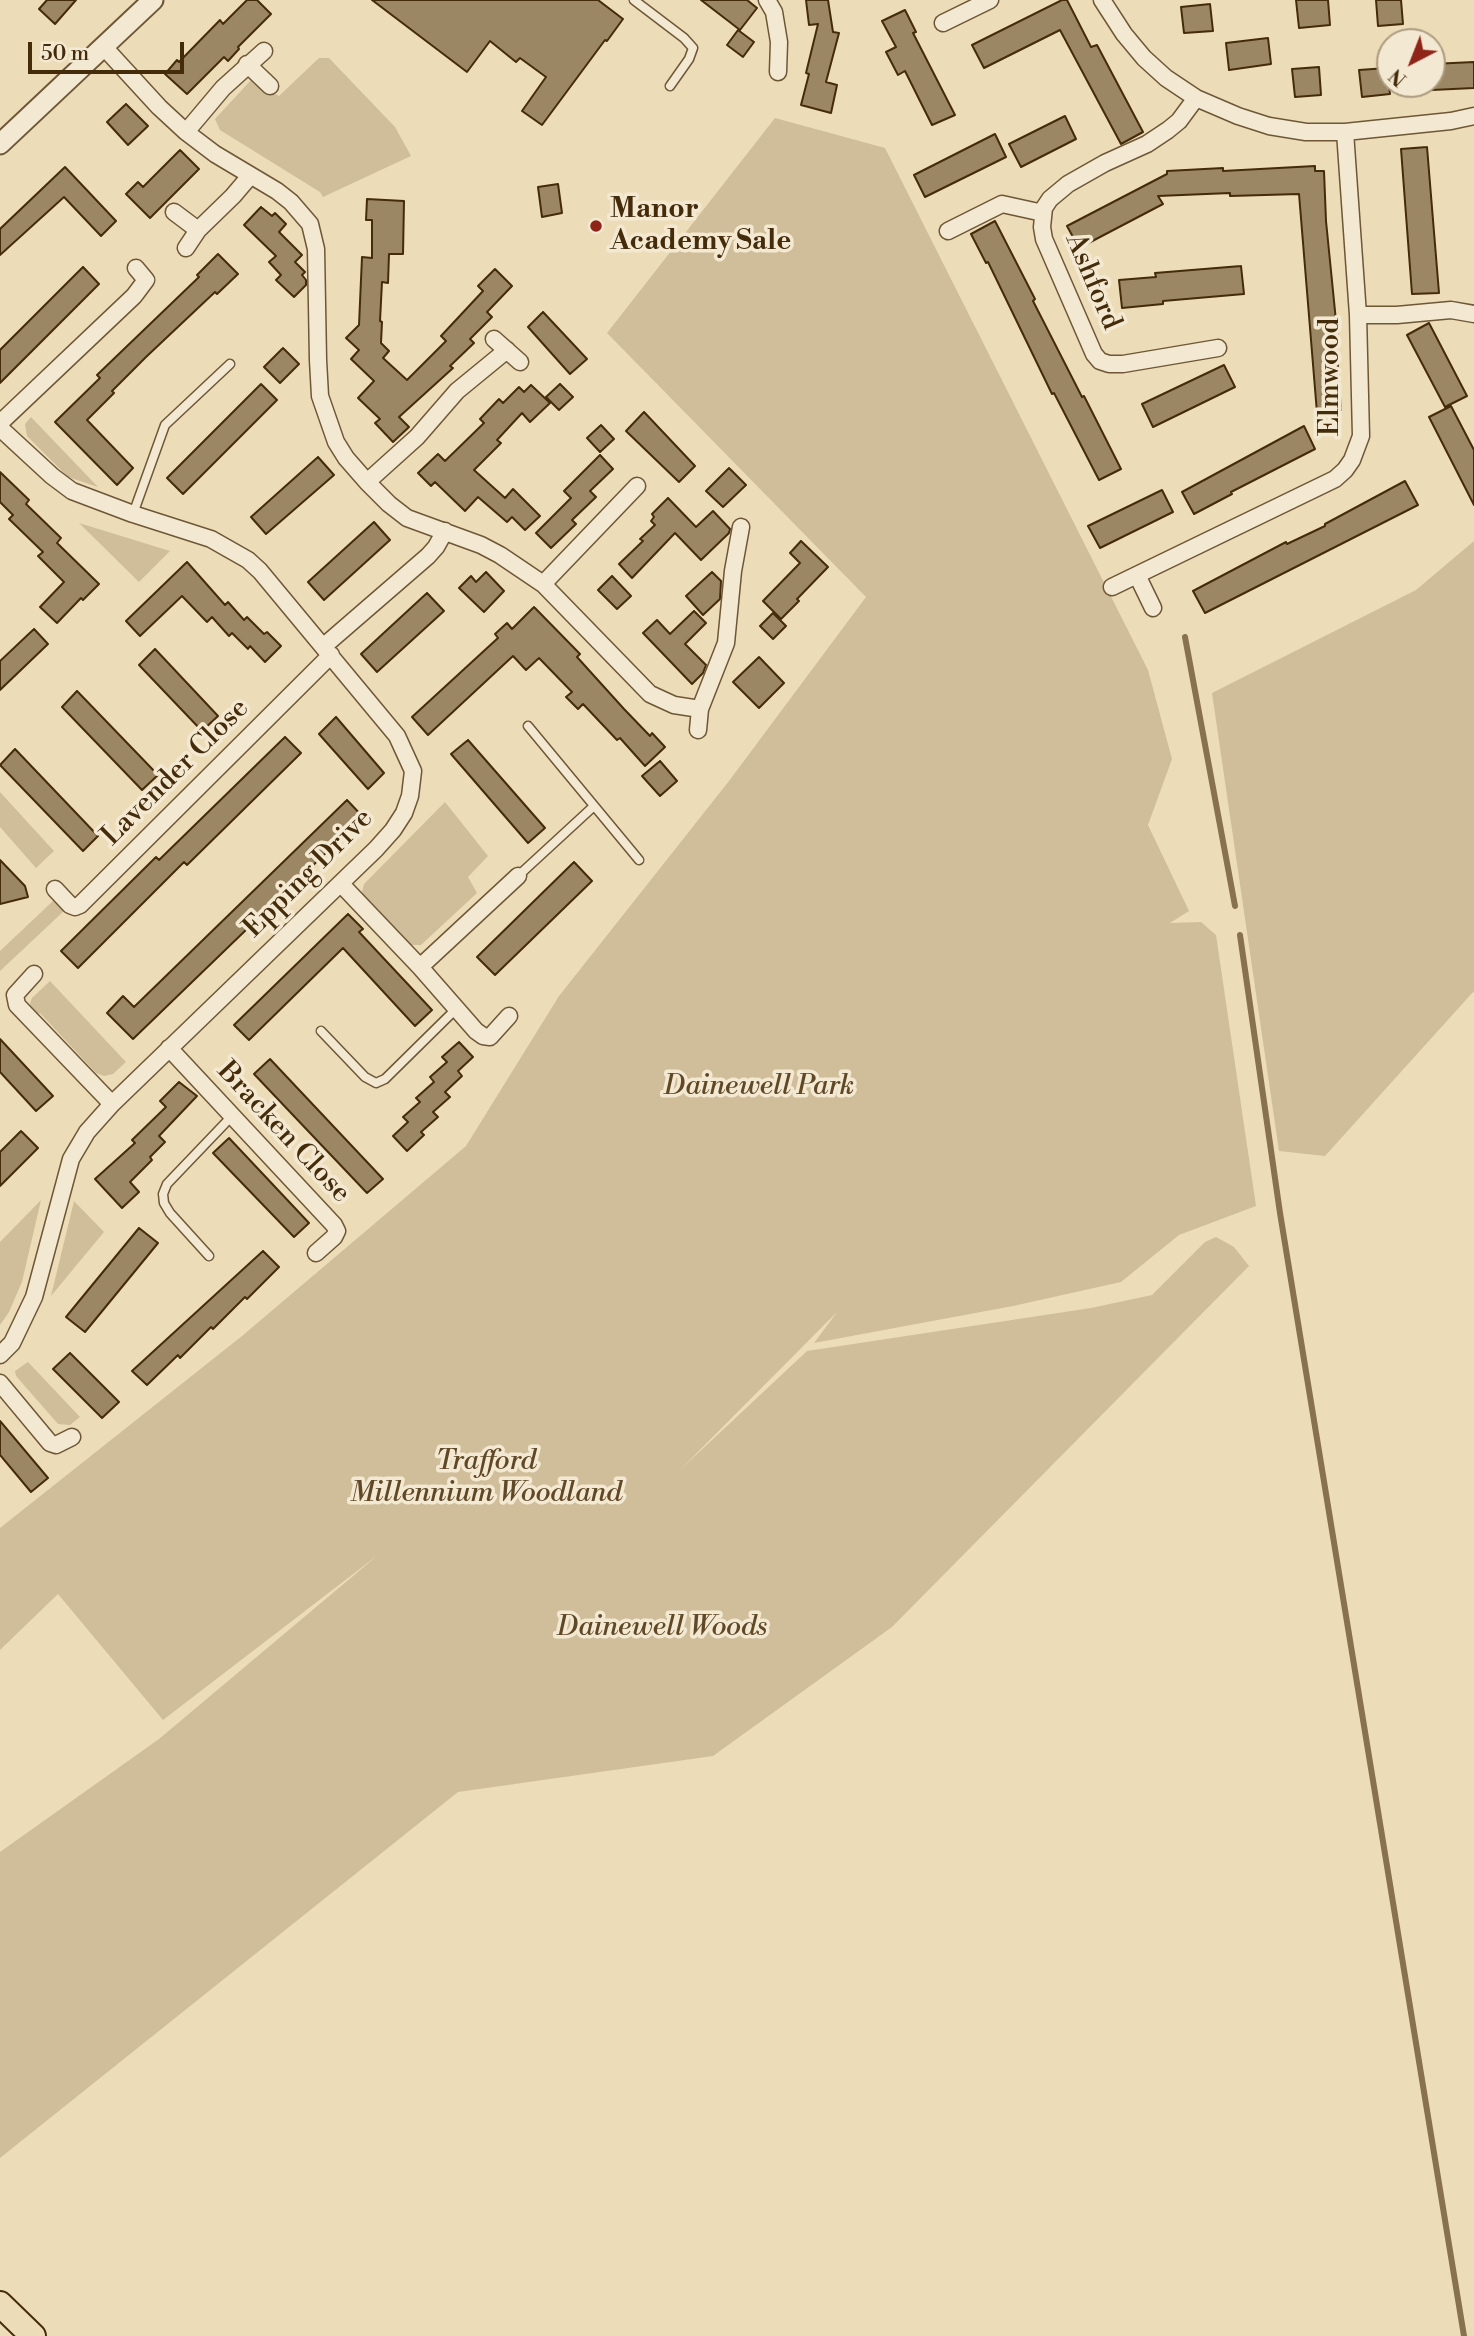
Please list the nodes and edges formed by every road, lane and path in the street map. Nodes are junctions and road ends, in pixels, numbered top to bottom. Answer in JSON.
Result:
{"nodes":[{"id":1,"x":153,"y":0,"type":"edge"},
{"id":2,"x":634,"y":0,"type":"edge"},
{"id":3,"x":767,"y":0,"type":"edge"},
{"id":4,"x":990,"y":0,"type":"edge"},
{"id":5,"x":1102,"y":0,"type":"edge"},
{"id":6,"x":943,"y":23,"type":"dead end"},
{"id":7,"x":103,"y":46,"type":"junction"},
{"id":8,"x":264,"y":51,"type":"dead end"},
{"id":9,"x":247,"y":64,"type":"junction"},
{"id":10,"x":778,"y":72,"type":"dead end"},
{"id":11,"x":270,"y":86,"type":"dead end"},
{"id":12,"x":670,"y":86,"type":"dead end"},
{"id":13,"x":1196,"y":98,"type":"junction"},
{"id":14,"x":1474,"y":116,"type":"edge"},
{"id":15,"x":186,"y":132,"type":"junction"},
{"id":16,"x":1345,"y":132,"type":"junction"},
{"id":17,"x":0,"y":144,"type":"edge"},
{"id":18,"x":250,"y":176,"type":"junction"},
{"id":19,"x":174,"y":212,"type":"dead end"},
{"id":20,"x":1043,"y":213,"type":"junction"},
{"id":21,"x":198,"y":230,"type":"junction"},
{"id":22,"x":948,"y":232,"type":"dead end"},
{"id":23,"x":186,"y":248,"type":"dead end"},
{"id":24,"x":136,"y":268,"type":"dead end"},
{"id":25,"x":1474,"y":314,"type":"edge"},
{"id":26,"x":1358,"y":315,"type":"junction"},
{"id":27,"x":494,"y":339,"type":"dead end"},
{"id":28,"x":1218,"y":348,"type":"dead end"},
{"id":29,"x":507,"y":350,"type":"junction"},
{"id":30,"x":520,"y":362,"type":"dead end"},
{"id":31,"x":230,"y":364,"type":"dead end"},
{"id":32,"x":0,"y":426,"type":"edge"},
{"id":33,"x":367,"y":482,"type":"junction"},
{"id":34,"x":638,"y":486,"type":"dead end"},
{"id":35,"x":133,"y":514,"type":"junction"},
{"id":36,"x":741,"y":527,"type":"dead end"},
{"id":37,"x":445,"y":531,"type":"junction"},
{"id":38,"x":1137,"y":575,"type":"junction"},
{"id":39,"x":542,"y":584,"type":"junction"},
{"id":40,"x":1112,"y":587,"type":"dead end"},
{"id":41,"x":1153,"y":608,"type":"dead end"},
{"id":42,"x":328,"y":650,"type":"junction"},
{"id":43,"x":700,"y":709,"type":"junction"},
{"id":44,"x":528,"y":726,"type":"dead end"},
{"id":45,"x":698,"y":730,"type":"dead end"},
{"id":46,"x":594,"y":806,"type":"junction"},
{"id":47,"x":639,"y":860,"type":"dead end"},
{"id":48,"x":518,"y":876,"type":"joint"},
{"id":49,"x":341,"y":884,"type":"junction"},
{"id":50,"x":55,"y":889,"type":"dead end"},
{"id":51,"x":420,"y":967,"type":"junction"},
{"id":52,"x":34,"y":974,"type":"dead end"},
{"id":53,"x":456,"y":1009,"type":"junction"},
{"id":54,"x":509,"y":1016,"type":"dead end"},
{"id":55,"x":321,"y":1031,"type":"dead end"},
{"id":56,"x":169,"y":1048,"type":"junction"},
{"id":57,"x":112,"y":1104,"type":"junction"},
{"id":58,"x":232,"y":1116,"type":"junction"},
{"id":59,"x":316,"y":1253,"type":"dead end"},
{"id":60,"x":209,"y":1256,"type":"dead end"},
{"id":61,"x":0,"y":1355,"type":"edge"},
{"id":62,"x":0,"y":1383,"type":"edge"},
{"id":63,"x":72,"y":1437,"type":"dead end"},
{"id":64,"x":0,"y":2304,"type":"edge"},
{"id":65,"x":33,"y":2336,"type":"edge"}],
"edges":[{"from":1,"to":7,"type":"street"},
{"from":2,"to":12,"type":"lane"},
{"from":3,"to":10,"type":"street"},
{"from":4,"to":6,"type":"street"},
{"from":5,"to":13,"type":"street"},
{"from":7,"to":15,"type":"street"},
{"from":7,"to":17,"type":"street"},
{"from":8,"to":9,"type":"street"},
{"from":9,"to":11,"type":"street"},
{"from":9,"to":15,"type":"street"},
{"from":13,"to":16,"type":"street"},
{"from":13,"to":20,"type":"street","name":"Ashford"},
{"from":14,"to":16,"type":"street"},
{"from":15,"to":18,"type":"street"},
{"from":16,"to":26,"type":"street","name":"Elmwood"},
{"from":18,"to":21,"type":"street"},
{"from":18,"to":33,"type":"street"},
{"from":19,"to":21,"type":"street"},
{"from":20,"to":22,"type":"street"},
{"from":20,"to":28,"type":"street","name":"Ashford"},
{"from":21,"to":23,"type":"street"},
{"from":24,"to":32,"type":"street"},
{"from":25,"to":26,"type":"street"},
{"from":26,"to":38,"type":"street","name":"Elmwood"},
{"from":27,"to":29,"type":"street"},
{"from":29,"to":30,"type":"street"},
{"from":29,"to":33,"type":"street"},
{"from":31,"to":35,"type":"lane"},
{"from":32,"to":35,"type":"street","name":"Epping Drive"},
{"from":33,"to":37,"type":"street"},
{"from":34,"to":39,"type":"street"},
{"from":35,"to":42,"type":"street","name":"Epping Drive"},
{"from":36,"to":43,"type":"street"},
{"from":37,"to":39,"type":"street"},
{"from":37,"to":42,"type":"street"},
{"from":38,"to":40,"type":"street","name":"Elmwood"},
{"from":38,"to":41,"type":"street"},
{"from":39,"to":43,"type":"street"},
{"from":42,"to":49,"type":"street","name":"Epping Drive"},
{"from":42,"to":50,"type":"street","name":"Lavender Close"},
{"from":43,"to":45,"type":"street"},
{"from":44,"to":46,"type":"lane"},
{"from":46,"to":47,"type":"lane"},
{"from":46,"to":48,"type":"lane"},
{"from":48,"to":51,"type":"street"},
{"from":49,"to":51,"type":"street"},
{"from":49,"to":56,"type":"street","name":"Epping Drive"},
{"from":51,"to":53,"type":"street"},
{"from":52,"to":57,"type":"street"},
{"from":53,"to":54,"type":"street"},
{"from":53,"to":55,"type":"lane"},
{"from":56,"to":57,"type":"street","name":"Epping Drive"},
{"from":56,"to":58,"type":"street","name":"Bracken Close"},
{"from":57,"to":61,"type":"street","name":"Epping Drive"},
{"from":58,"to":59,"type":"street","name":"Bracken Close"},
{"from":58,"to":60,"type":"lane"},
{"from":62,"to":63,"type":"street"},
{"from":64,"to":65,"type":"main road"}]}
